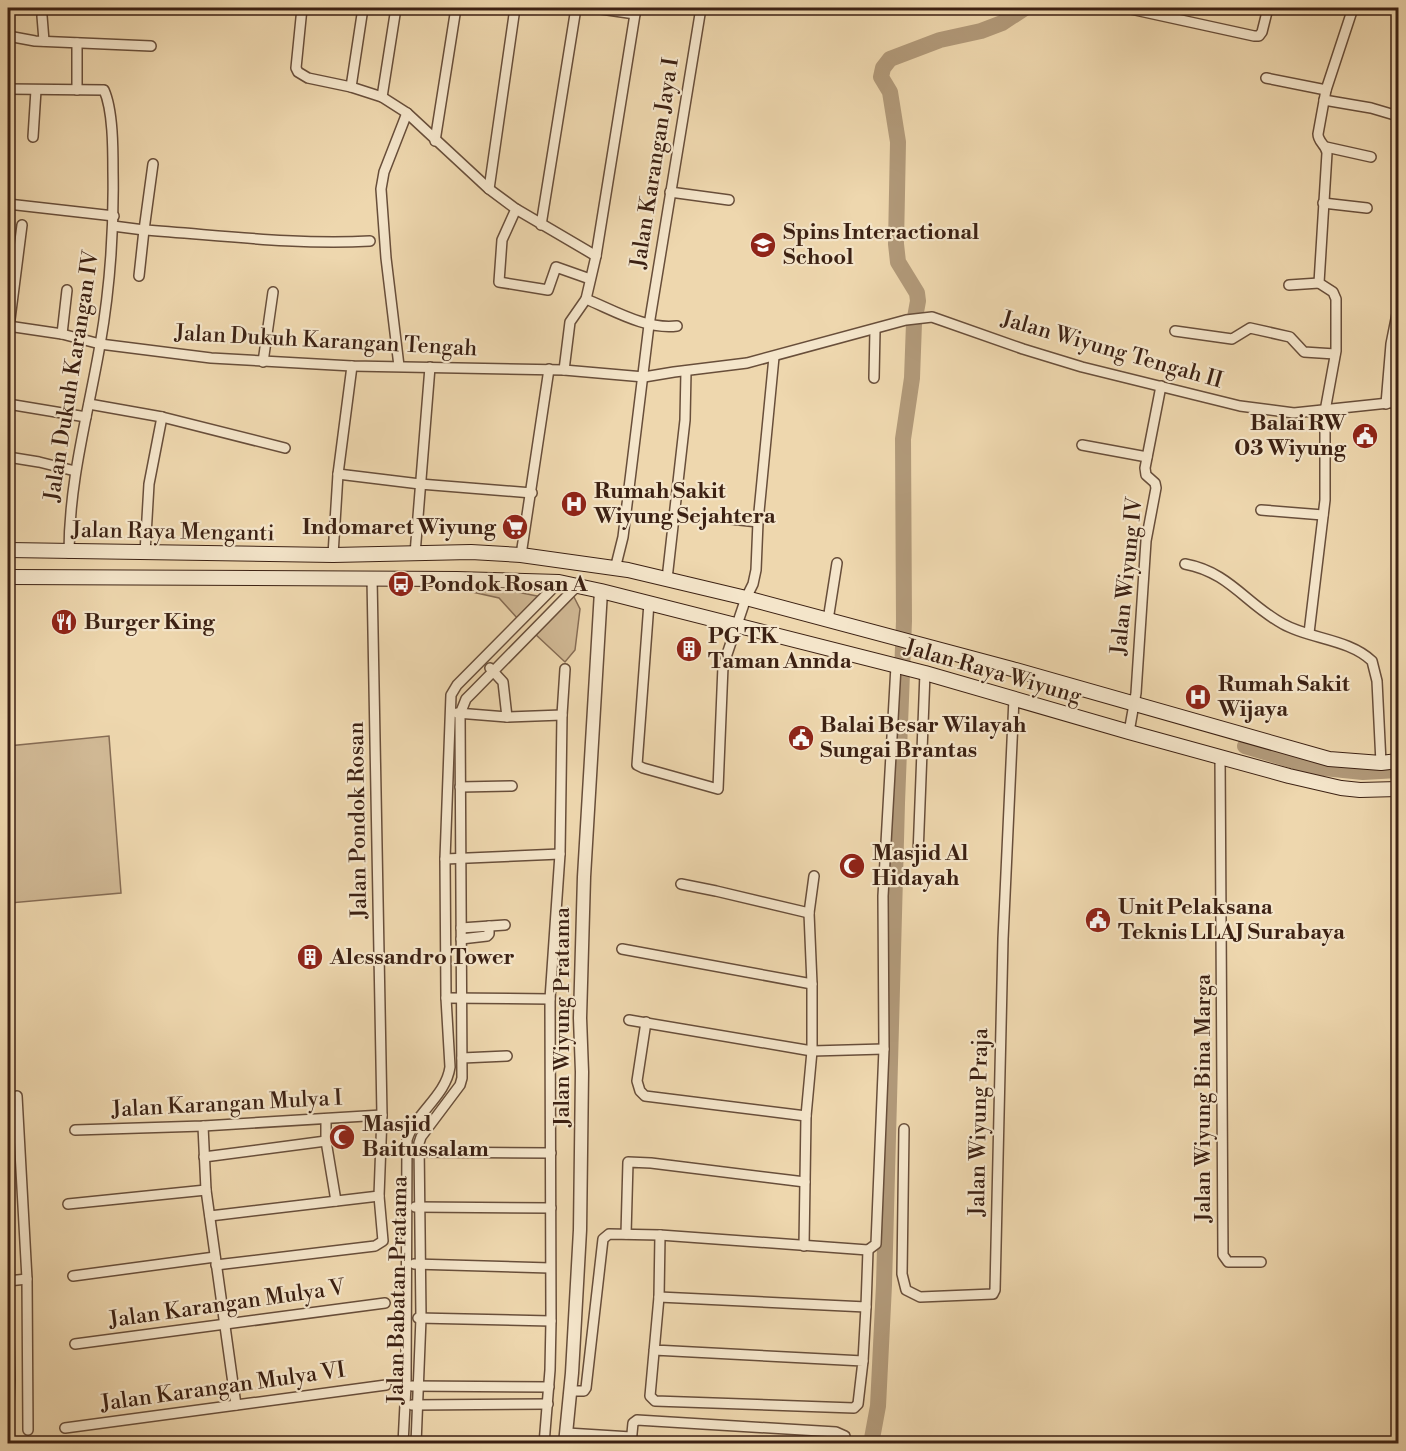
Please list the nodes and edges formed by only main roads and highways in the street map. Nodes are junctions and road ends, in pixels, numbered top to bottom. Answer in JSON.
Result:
{"nodes":[{"id":1,"x":13,"y":551,"type":"edge"},
{"id":2,"x":456,"y":566,"type":"junction"},
{"id":3,"x":588,"y":566,"type":"joint"},
{"id":4,"x":13,"y":577,"type":"edge"},
{"id":5,"x":1398,"y":761,"type":"edge"},
{"id":6,"x":1398,"y":789,"type":"edge"}],
"edges":[{"from":1,"to":2,"type":"main road","name":"Jalan Raya Menganti"},
{"from":1,"to":4,"type":"main road"},
{"from":2,"to":3,"type":"main road","name":"Jalan Raya Menganti"},
{"from":2,"to":4,"type":"main road","name":"Jalan Raya Menganti"},
{"from":2,"to":6,"type":"main road","name":"Jalan Raya Wiyung"},
{"from":3,"to":5,"type":"main road","name":"Jalan Raya Wiyung"}]}
